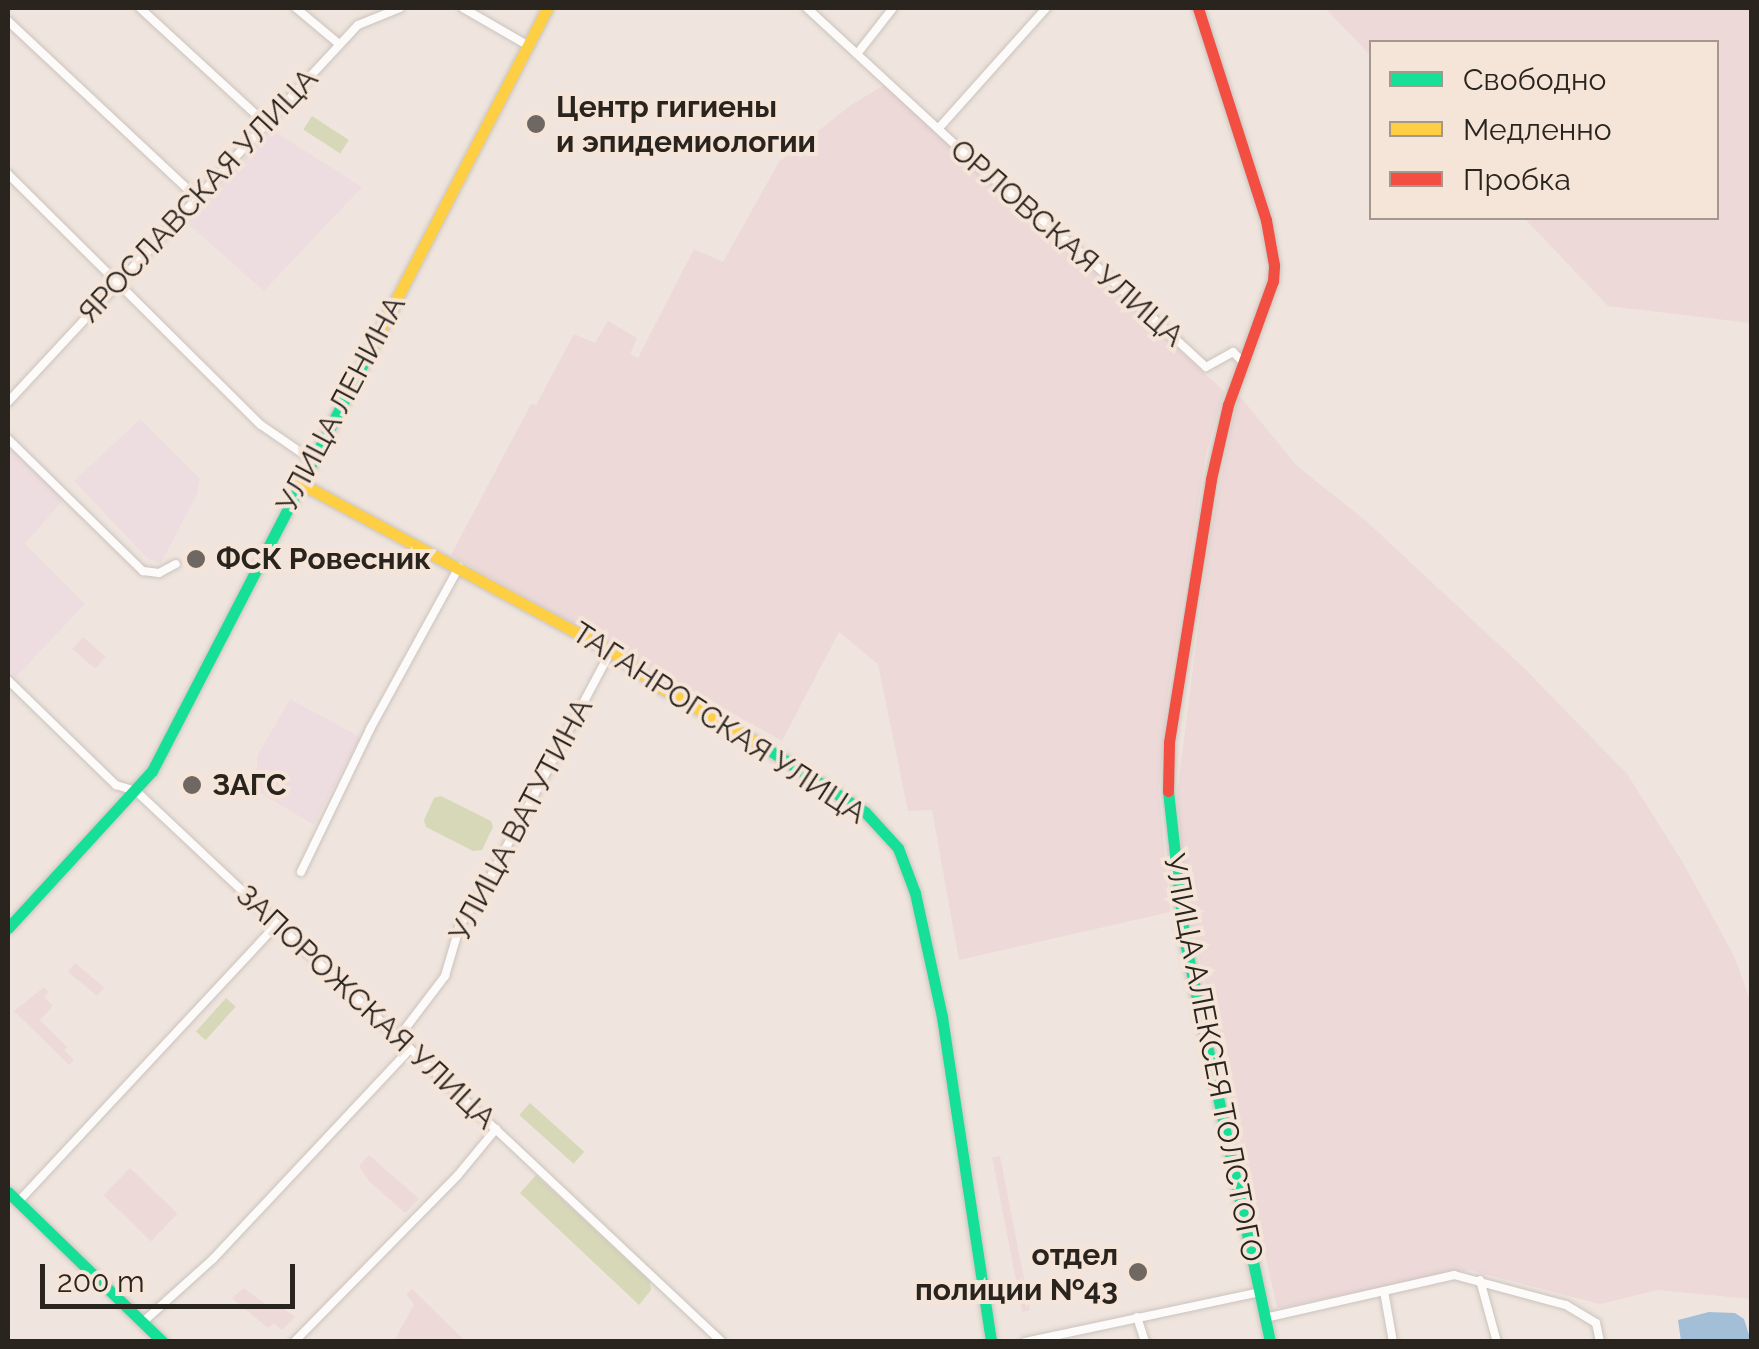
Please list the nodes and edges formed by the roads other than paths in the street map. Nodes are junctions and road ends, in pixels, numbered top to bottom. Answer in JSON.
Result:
{"nodes":[{"id":1,"x":140,"y":8,"type":"edge"},
{"id":2,"x":296,"y":8,"type":"edge"},
{"id":3,"x":400,"y":8,"type":"edge"},
{"id":4,"x":463,"y":8,"type":"edge"},
{"id":5,"x":547,"y":8,"type":"edge"},
{"id":6,"x":807,"y":8,"type":"edge"},
{"id":7,"x":893,"y":8,"type":"edge"},
{"id":8,"x":1046,"y":8,"type":"edge"},
{"id":9,"x":1198,"y":8,"type":"edge"},
{"id":10,"x":8,"y":21,"type":"edge"},
{"id":11,"x":339,"y":44,"type":"junction"},
{"id":12,"x":527,"y":46,"type":"junction"},
{"id":13,"x":857,"y":54,"type":"junction"},
{"id":14,"x":265,"y":123,"type":"junction"},
{"id":15,"x":938,"y":129,"type":"junction"},
{"id":16,"x":8,"y":174,"type":"edge"},
{"id":17,"x":196,"y":197,"type":"junction"},
{"id":18,"x":118,"y":284,"type":"junction"},
{"id":19,"x":1244,"y":363,"type":"junction"},
{"id":20,"x":8,"y":402,"type":"edge"},
{"id":21,"x":8,"y":439,"type":"edge"},
{"id":22,"x":312,"y":460,"type":"junction"},
{"id":23,"x":300,"y":483,"type":"junction"},
{"id":24,"x":176,"y":564,"type":"dead end"},
{"id":25,"x":459,"y":567,"type":"junction"},
{"id":26,"x":611,"y":651,"type":"junction"},
{"id":27,"x":8,"y":680,"type":"edge"},
{"id":28,"x":136,"y":791,"type":"junction"},
{"id":29,"x":300,"y":872,"type":"dead end"},
{"id":30,"x":277,"y":924,"type":"junction"},
{"id":31,"x":8,"y":928,"type":"edge"},
{"id":32,"x":398,"y":1038,"type":"junction"},
{"id":33,"x":410,"y":1049,"type":"junction"},
{"id":34,"x":496,"y":1130,"type":"junction"},
{"id":35,"x":8,"y":1192,"type":"edge"},
{"id":36,"x":18,"y":1202,"type":"junction"},
{"id":37,"x":1480,"y":1280,"type":"junction"},
{"id":38,"x":1384,"y":1291,"type":"junction"},
{"id":39,"x":1260,"y":1292,"type":"junction"},
{"id":40,"x":1137,"y":1316,"type":"junction"},
{"id":41,"x":1265,"y":1318,"type":"junction"},
{"id":42,"x":143,"y":1322,"type":"junction"},
{"id":43,"x":163,"y":1342,"type":"edge"},
{"id":44,"x":294,"y":1342,"type":"edge"},
{"id":45,"x":722,"y":1342,"type":"edge"},
{"id":46,"x":990,"y":1342,"type":"edge"},
{"id":47,"x":1025,"y":1342,"type":"edge"},
{"id":48,"x":1145,"y":1342,"type":"edge"},
{"id":49,"x":1270,"y":1342,"type":"edge"},
{"id":50,"x":1394,"y":1342,"type":"edge"},
{"id":51,"x":1497,"y":1342,"type":"edge"},
{"id":52,"x":1600,"y":1342,"type":"edge"}],
"edges":[{"from":1,"to":14,"type":"street"},
{"from":2,"to":11,"type":"street"},
{"from":3,"to":11,"type":"street","name":"ЯРОСЛАВСКАЯ УЛИЦА"},
{"from":4,"to":12,"type":"street"},
{"from":5,"to":12,"type":"street","name":"УЛИЦА ЛЕНИНА"},
{"from":6,"to":13,"type":"street","name":"ОРЛОВСКАЯ УЛИЦА"},
{"from":7,"to":13,"type":"street"},
{"from":8,"to":15,"type":"street","name":"ОРЛОВСКАЯ УЛИЦА"},
{"from":9,"to":19,"type":"street","name":"УЛИЦА АЛЕКСЕЯ ТОЛСТОГО"},
{"from":10,"to":17,"type":"street"},
{"from":11,"to":14,"type":"street","name":"ЯРОСЛАВСКАЯ УЛИЦА"},
{"from":12,"to":22,"type":"street","name":"УЛИЦА ЛЕНИНА"},
{"from":13,"to":15,"type":"street","name":"ОРЛОВСКАЯ УЛИЦА"},
{"from":14,"to":17,"type":"street","name":"ЯРОСЛАВСКАЯ УЛИЦА"},
{"from":15,"to":19,"type":"street","name":"ОРЛОВСКАЯ УЛИЦА"},
{"from":16,"to":18,"type":"street"},
{"from":17,"to":18,"type":"street","name":"ЯРОСЛАВСКАЯ УЛИЦА"},
{"from":18,"to":20,"type":"street","name":"ЯРОСЛАВСКАЯ УЛИЦА"},
{"from":18,"to":22,"type":"street"},
{"from":19,"to":39,"type":"street","name":"УЛИЦА АЛЕКСЕЯ ТОЛСТОГО"},
{"from":21,"to":24,"type":"street"},
{"from":22,"to":23,"type":"street","name":"УЛИЦА ЛЕНИНА"},
{"from":23,"to":25,"type":"street","name":"ТАГАНРОГСКАЯ УЛИЦА"},
{"from":23,"to":28,"type":"street","name":"УЛИЦА ЛЕНИНА"},
{"from":25,"to":26,"type":"street","name":"ТАГАНРОГСКАЯ УЛИЦА"},
{"from":25,"to":29,"type":"street"},
{"from":26,"to":32,"type":"street","name":"УЛИЦА ВАТУТИНА"},
{"from":26,"to":46,"type":"street","name":"ТАГАНРОГСКАЯ УЛИЦА"},
{"from":27,"to":28,"type":"street","name":"ЗАПОРОЖСКАЯ УЛИЦА"},
{"from":28,"to":30,"type":"street","name":"ЗАПОРОЖСКАЯ УЛИЦА"},
{"from":28,"to":31,"type":"street","name":"УЛИЦА ЛЕНИНА"},
{"from":30,"to":32,"type":"street","name":"ЗАПОРОЖСКАЯ УЛИЦА"},
{"from":30,"to":36,"type":"street"},
{"from":32,"to":33,"type":"street","name":"ЗАПОРОЖСКАЯ УЛИЦА"},
{"from":33,"to":34,"type":"street","name":"ЗАПОРОЖСКАЯ УЛИЦА"},
{"from":33,"to":42,"type":"street"},
{"from":34,"to":44,"type":"street"},
{"from":34,"to":45,"type":"street","name":"ЗАПОРОЖСКАЯ УЛИЦА"},
{"from":35,"to":36,"type":"street"},
{"from":36,"to":42,"type":"street"},
{"from":37,"to":38,"type":"street"},
{"from":37,"to":51,"type":"street"},
{"from":37,"to":52,"type":"street"},
{"from":38,"to":41,"type":"street"},
{"from":38,"to":50,"type":"street"},
{"from":39,"to":40,"type":"street"},
{"from":39,"to":41,"type":"street","name":"УЛИЦА АЛЕКСЕЯ ТОЛСТОГО"},
{"from":40,"to":47,"type":"street"},
{"from":40,"to":48,"type":"street"},
{"from":41,"to":49,"type":"street","name":"УЛИЦА АЛЕКСЕЯ ТОЛСТОГО"},
{"from":42,"to":43,"type":"street"}]}
